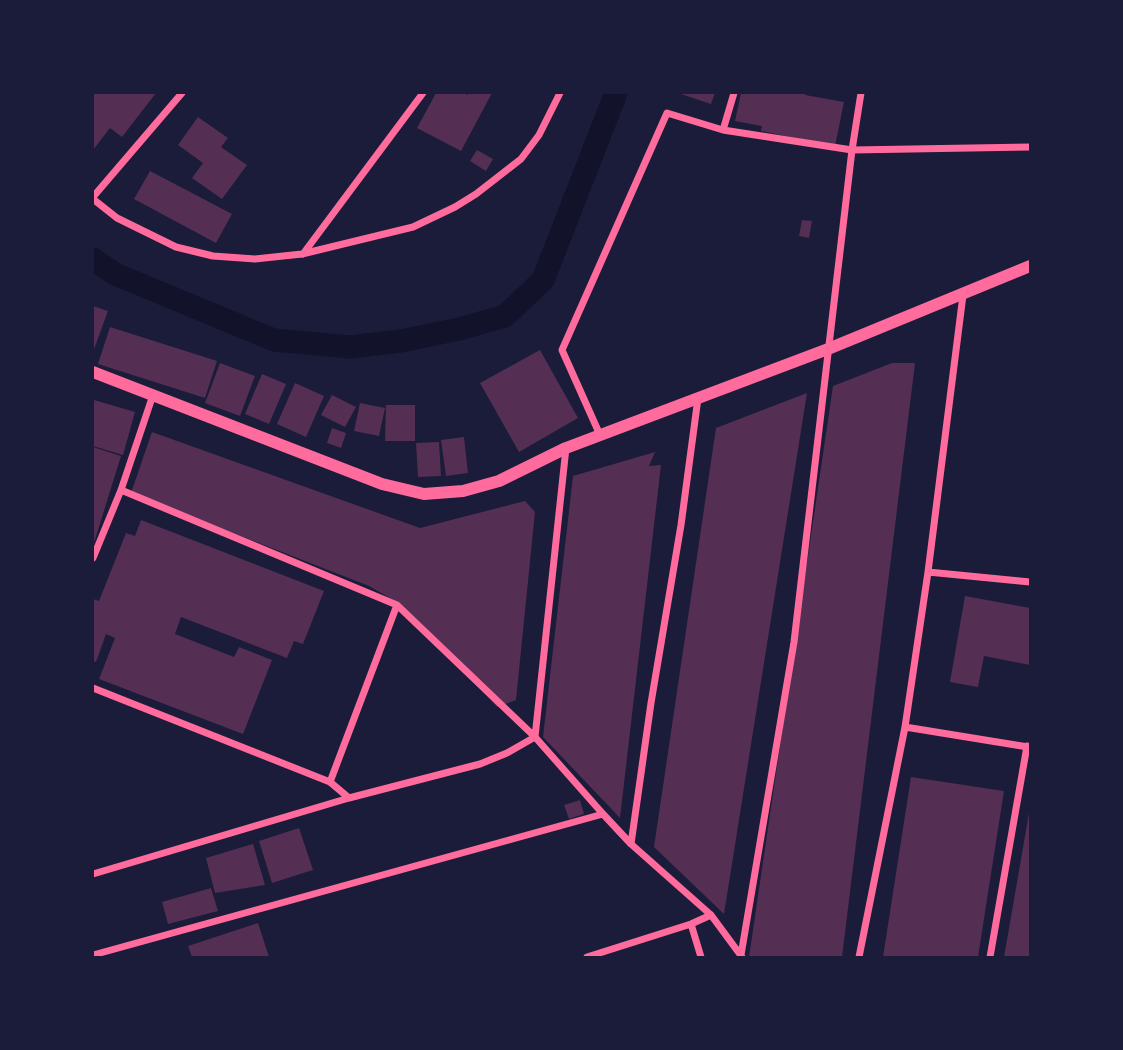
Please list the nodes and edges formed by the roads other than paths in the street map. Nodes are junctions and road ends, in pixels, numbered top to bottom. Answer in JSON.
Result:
{"nodes":[{"id":1,"x":183,"y":93,"type":"edge"},
{"id":2,"x":423,"y":93,"type":"edge"},
{"id":3,"x":560,"y":93,"type":"edge"},
{"id":4,"x":734,"y":93,"type":"edge"},
{"id":5,"x":861,"y":93,"type":"edge"},
{"id":6,"x":723,"y":130,"type":"junction"},
{"id":7,"x":1030,"y":147,"type":"edge"},
{"id":8,"x":852,"y":150,"type":"junction"},
{"id":9,"x":93,"y":198,"type":"edge"},
{"id":10,"x":302,"y":254,"type":"junction"},
{"id":11,"x":1030,"y":266,"type":"edge"},
{"id":12,"x":963,"y":295,"type":"junction"},
{"id":13,"x":828,"y":349,"type":"junction"},
{"id":14,"x":93,"y":372,"type":"edge"},
{"id":15,"x":153,"y":394,"type":"junction"},
{"id":16,"x":698,"y":398,"type":"junction"},
{"id":17,"x":600,"y":435,"type":"junction"},
{"id":18,"x":566,"y":448,"type":"junction"},
{"id":19,"x":121,"y":490,"type":"junction"},
{"id":20,"x":93,"y":558,"type":"edge"},
{"id":21,"x":928,"y":572,"type":"junction"},
{"id":22,"x":1030,"y":582,"type":"edge"},
{"id":23,"x":397,"y":605,"type":"junction"},
{"id":24,"x":93,"y":688,"type":"edge"},
{"id":25,"x":905,"y":727,"type":"junction"},
{"id":26,"x":535,"y":737,"type":"junction"},
{"id":27,"x":1028,"y":747,"type":"edge"},
{"id":28,"x":330,"y":782,"type":"junction"},
{"id":29,"x":349,"y":798,"type":"junction"},
{"id":30,"x":603,"y":814,"type":"junction"},
{"id":31,"x":631,"y":844,"type":"junction"},
{"id":32,"x":93,"y":874,"type":"edge"},
{"id":33,"x":711,"y":915,"type":"junction"},
{"id":34,"x":691,"y":924,"type":"junction"},
{"id":35,"x":93,"y":955,"type":"edge"},
{"id":36,"x":741,"y":956,"type":"edge"},
{"id":37,"x":587,"y":957,"type":"edge"},
{"id":38,"x":701,"y":957,"type":"edge"},
{"id":39,"x":859,"y":957,"type":"edge"},
{"id":40,"x":990,"y":957,"type":"edge"}],
"edges":[{"from":1,"to":9,"type":"street"},
{"from":2,"to":10,"type":"street"},
{"from":3,"to":10,"type":"street"},
{"from":4,"to":6,"type":"street"},
{"from":5,"to":8,"type":"street"},
{"from":6,"to":8,"type":"street"},
{"from":6,"to":17,"type":"street"},
{"from":7,"to":8,"type":"street"},
{"from":8,"to":13,"type":"street"},
{"from":9,"to":10,"type":"street"},
{"from":11,"to":12,"type":"street"},
{"from":12,"to":13,"type":"street"},
{"from":12,"to":21,"type":"street"},
{"from":13,"to":16,"type":"street"},
{"from":13,"to":36,"type":"street"},
{"from":14,"to":15,"type":"street"},
{"from":15,"to":18,"type":"street"},
{"from":15,"to":19,"type":"street"},
{"from":16,"to":17,"type":"street"},
{"from":16,"to":31,"type":"street"},
{"from":17,"to":18,"type":"street"},
{"from":18,"to":26,"type":"street"},
{"from":19,"to":20,"type":"street"},
{"from":19,"to":23,"type":"street"},
{"from":21,"to":22,"type":"street"},
{"from":21,"to":25,"type":"street"},
{"from":23,"to":26,"type":"street"},
{"from":23,"to":28,"type":"street"},
{"from":24,"to":28,"type":"street"},
{"from":25,"to":27,"type":"street"},
{"from":25,"to":39,"type":"street"},
{"from":26,"to":29,"type":"street"},
{"from":26,"to":30,"type":"street"},
{"from":27,"to":40,"type":"street"},
{"from":28,"to":29,"type":"street"},
{"from":29,"to":32,"type":"street"},
{"from":30,"to":31,"type":"street"},
{"from":30,"to":35,"type":"street"},
{"from":31,"to":33,"type":"street"},
{"from":33,"to":34,"type":"street"},
{"from":33,"to":36,"type":"street"},
{"from":34,"to":37,"type":"street"},
{"from":34,"to":38,"type":"street"}]}
